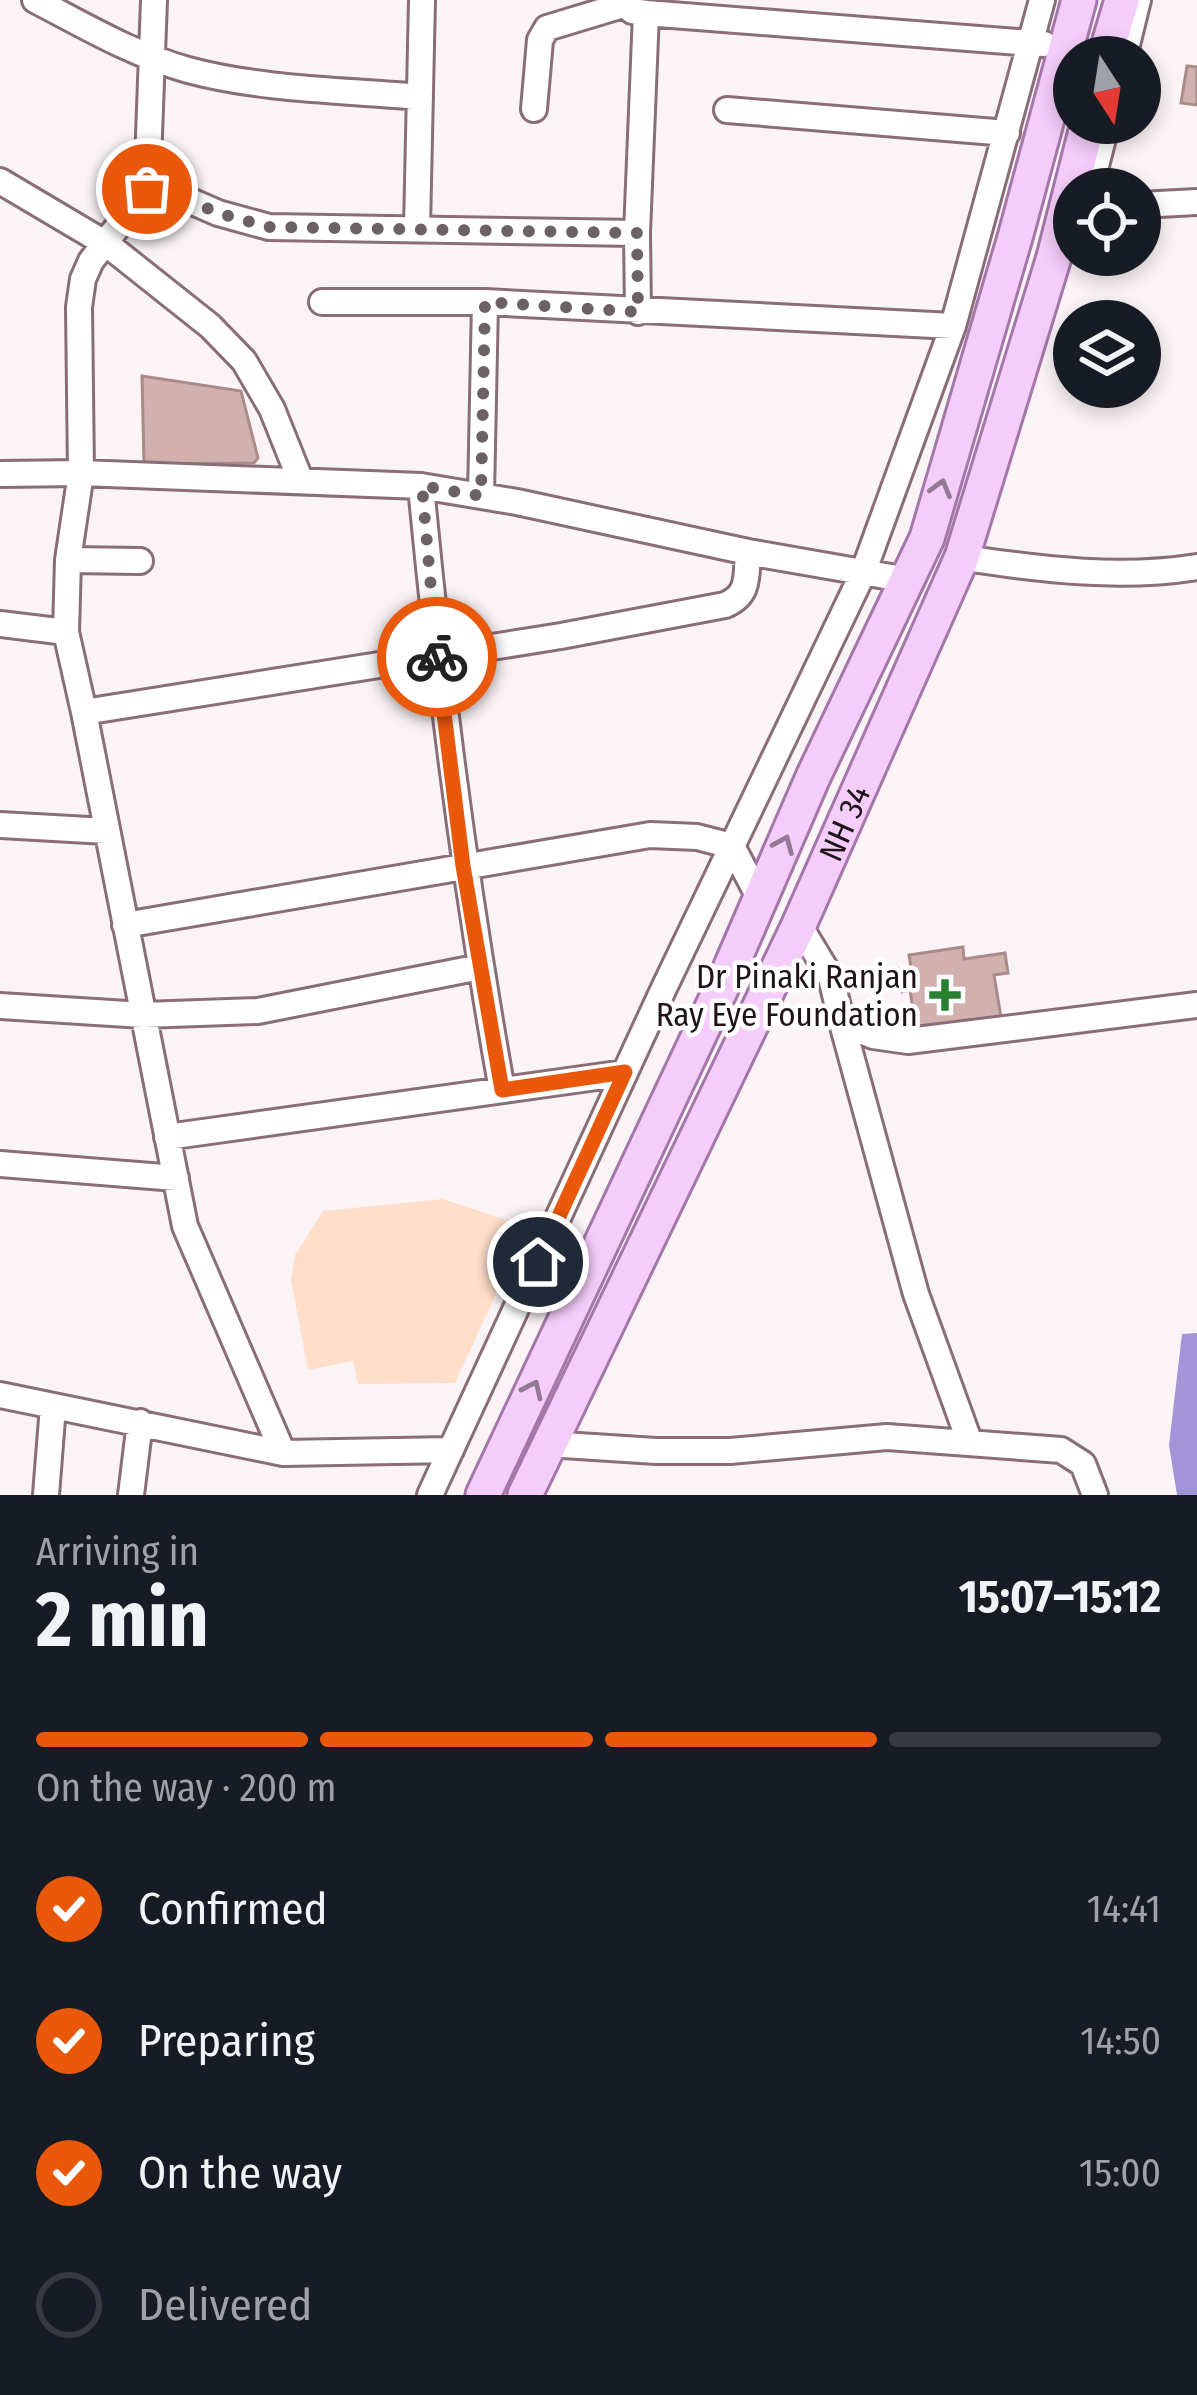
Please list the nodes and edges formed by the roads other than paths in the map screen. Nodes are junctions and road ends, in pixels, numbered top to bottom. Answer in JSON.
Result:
{"nodes":[{"id":1,"x":35,"y":0,"type":"edge"},
{"id":2,"x":154,"y":0,"type":"edge"},
{"id":3,"x":422,"y":0,"type":"edge"},
{"id":4,"x":1042,"y":0,"type":"edge"},
{"id":5,"x":1079,"y":0,"type":"edge"},
{"id":6,"x":1122,"y":0,"type":"edge"},
{"id":7,"x":1138,"y":0,"type":"edge"},
{"id":8,"x":630,"y":6,"type":"edge"},
{"id":9,"x":1111,"y":36,"type":"edge"},
{"id":10,"x":1129,"y":36,"type":"edge"},
{"id":11,"x":1050,"y":44,"type":"junction"},
{"id":12,"x":152,"y":57,"type":"junction"},
{"id":13,"x":420,"y":97,"type":"junction"},
{"id":14,"x":535,"y":109,"type":"dead end"},
{"id":15,"x":727,"y":110,"type":"dead end"},
{"id":16,"x":1006,"y":133,"type":"junction"},
{"id":17,"x":1083,"y":144,"type":"edge"},
{"id":18,"x":0,"y":181,"type":"edge"},
{"id":19,"x":147,"y":189,"type":"junction"},
{"id":20,"x":1197,"y":202,"type":"edge"},
{"id":21,"x":1161,"y":204,"type":"edge"},
{"id":22,"x":417,"y":228,"type":"junction"},
{"id":23,"x":637,"y":233,"type":"junction"},
{"id":24,"x":108,"y":244,"type":"junction"},
{"id":25,"x":1064,"y":276,"type":"edge"},
{"id":26,"x":322,"y":302,"type":"dead end"},
{"id":27,"x":485,"y":302,"type":"junction"},
{"id":28,"x":638,"y":312,"type":"junction"},
{"id":29,"x":952,"y":326,"type":"junction"},
{"id":30,"x":81,"y":473,"type":"junction"},
{"id":31,"x":0,"y":474,"type":"edge"},
{"id":32,"x":300,"y":479,"type":"junction"},
{"id":33,"x":422,"y":486,"type":"junction"},
{"id":34,"x":481,"y":496,"type":"junction"},
{"id":35,"x":748,"y":552,"type":"junction"},
{"id":36,"x":971,"y":559,"type":"junction"},
{"id":37,"x":68,"y":560,"type":"junction"},
{"id":38,"x":140,"y":561,"type":"dead end"},
{"id":39,"x":1197,"y":568,"type":"edge"},
{"id":40,"x":863,"y":572,"type":"junction"},
{"id":41,"x":908,"y":580,"type":"junction"},
{"id":42,"x":0,"y":624,"type":"edge"},
{"id":43,"x":66,"y":632,"type":"junction"},
{"id":44,"x":437,"y":656,"type":"junction"},
{"id":45,"x":84,"y":712,"type":"junction"},
{"id":46,"x":0,"y":825,"type":"edge"},
{"id":47,"x":106,"y":831,"type":"junction"},
{"id":48,"x":732,"y":846,"type":"junction"},
{"id":49,"x":463,"y":866,"type":"junction"},
{"id":50,"x":760,"y":898,"type":"junction"},
{"id":51,"x":124,"y":925,"type":"junction"},
{"id":52,"x":805,"y":935,"type":"junction"},
{"id":53,"x":480,"y":967,"type":"junction"},
{"id":54,"x":1197,"y":1005,"type":"edge"},
{"id":55,"x":0,"y":1006,"type":"edge"},
{"id":56,"x":143,"y":1015,"type":"junction"},
{"id":57,"x":842,"y":1022,"type":"junction"},
{"id":58,"x":625,"y":1072,"type":"junction"},
{"id":59,"x":502,"y":1090,"type":"junction"},
{"id":60,"x":167,"y":1137,"type":"junction"},
{"id":61,"x":0,"y":1164,"type":"edge"},
{"id":62,"x":176,"y":1178,"type":"junction"},
{"id":63,"x":0,"y":1395,"type":"edge"},
{"id":64,"x":53,"y":1406,"type":"junction"},
{"id":65,"x":140,"y":1422,"type":"junction"},
{"id":66,"x":970,"y":1443,"type":"junction"},
{"id":67,"x":562,"y":1444,"type":"junction"},
{"id":68,"x":451,"y":1450,"type":"junction"},
{"id":69,"x":283,"y":1453,"type":"junction"},
{"id":70,"x":46,"y":1495,"type":"edge"},
{"id":71,"x":131,"y":1495,"type":"edge"},
{"id":72,"x":430,"y":1495,"type":"edge"},
{"id":73,"x":483,"y":1495,"type":"edge"},
{"id":74,"x":525,"y":1495,"type":"edge"},
{"id":75,"x":540,"y":1495,"type":"edge"},
{"id":76,"x":1095,"y":1495,"type":"edge"}],
"edges":[{"from":1,"to":12,"type":"street"},
{"from":2,"to":12,"type":"street"},
{"from":3,"to":13,"type":"street"},
{"from":4,"to":11,"type":"street"},
{"from":5,"to":11,"type":"main road"},
{"from":6,"to":9,"type":"main road"},
{"from":7,"to":10,"type":"street"},
{"from":8,"to":11,"type":"street"},
{"from":8,"to":14,"type":"street"},
{"from":8,"to":23,"type":"street"},
{"from":11,"to":16,"type":"street"},
{"from":41,"to":11,"type":"main road","one_way":true},
{"from":12,"to":13,"type":"street"},
{"from":12,"to":19,"type":"street"},
{"from":13,"to":22,"type":"street"},
{"from":15,"to":16,"type":"street"},
{"from":16,"to":29,"type":"street"},
{"from":17,"to":74,"type":"main road","name":"NH 34"},
{"from":18,"to":24,"type":"street"},
{"from":19,"to":22,"type":"street"},
{"from":19,"to":24,"type":"street"},
{"from":20,"to":21,"type":"street"},
{"from":22,"to":23,"type":"street"},
{"from":23,"to":28,"type":"street"},
{"from":24,"to":30,"type":"street"},
{"from":24,"to":32,"type":"street"},
{"from":25,"to":36,"type":"street"},
{"from":26,"to":27,"type":"street"},
{"from":27,"to":28,"type":"street"},
{"from":27,"to":34,"type":"street"},
{"from":28,"to":29,"type":"street"},
{"from":29,"to":40,"type":"street"},
{"from":30,"to":31,"type":"street"},
{"from":30,"to":32,"type":"street"},
{"from":30,"to":37,"type":"street"},
{"from":32,"to":33,"type":"street"},
{"from":33,"to":34,"type":"street"},
{"from":33,"to":44,"type":"street"},
{"from":34,"to":35,"type":"street"},
{"from":35,"to":40,"type":"street"},
{"from":35,"to":44,"type":"street"},
{"from":36,"to":39,"type":"street"},
{"from":36,"to":52,"type":"street"},
{"from":37,"to":38,"type":"street"},
{"from":37,"to":43,"type":"street"},
{"from":40,"to":41,"type":"street"},
{"from":40,"to":48,"type":"street"},
{"from":50,"to":41,"type":"main road","one_way":true},
{"from":42,"to":43,"type":"street"},
{"from":43,"to":45,"type":"street"},
{"from":44,"to":45,"type":"street"},
{"from":44,"to":49,"type":"street"},
{"from":45,"to":47,"type":"street"},
{"from":46,"to":47,"type":"street"},
{"from":47,"to":51,"type":"street"},
{"from":48,"to":49,"type":"street"},
{"from":48,"to":50,"type":"street"},
{"from":48,"to":58,"type":"street"},
{"from":49,"to":51,"type":"street"},
{"from":49,"to":53,"type":"street"},
{"from":73,"to":50,"type":"main road","one_way":true},
{"from":51,"to":56,"type":"street"},
{"from":52,"to":57,"type":"street"},
{"from":52,"to":67,"type":"street"},
{"from":53,"to":56,"type":"street"},
{"from":53,"to":59,"type":"street"},
{"from":54,"to":57,"type":"street"},
{"from":55,"to":56,"type":"street"},
{"from":56,"to":60,"type":"street"},
{"from":57,"to":66,"type":"street"},
{"from":58,"to":59,"type":"street"},
{"from":58,"to":68,"type":"street"},
{"from":59,"to":60,"type":"street"},
{"from":60,"to":62,"type":"street"},
{"from":61,"to":62,"type":"street"},
{"from":62,"to":69,"type":"street"},
{"from":63,"to":64,"type":"street"},
{"from":64,"to":65,"type":"street"},
{"from":64,"to":70,"type":"street"},
{"from":65,"to":69,"type":"street"},
{"from":65,"to":71,"type":"street"},
{"from":66,"to":67,"type":"street"},
{"from":66,"to":76,"type":"street"},
{"from":67,"to":75,"type":"street"},
{"from":68,"to":69,"type":"street"},
{"from":68,"to":72,"type":"street"}]}
